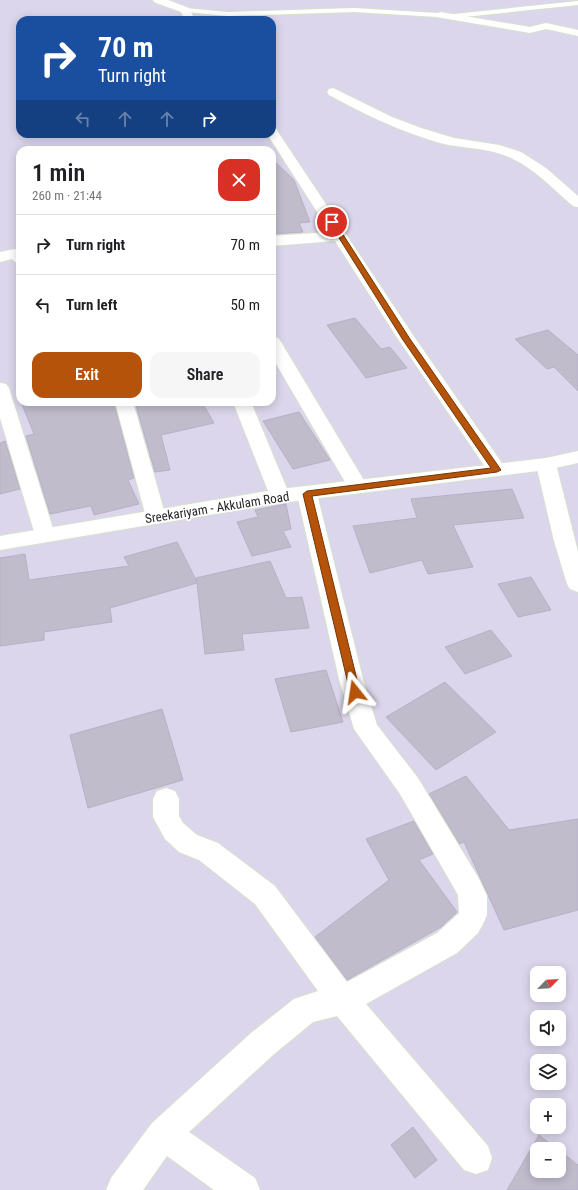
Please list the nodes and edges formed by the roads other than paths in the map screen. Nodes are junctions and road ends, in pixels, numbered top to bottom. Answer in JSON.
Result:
{"nodes":[{"id":1,"x":158,"y":0,"type":"edge"},
{"id":2,"x":578,"y":3,"type":"edge"},
{"id":3,"x":185,"y":10,"type":"junction"},
{"id":4,"x":440,"y":15,"type":"junction"},
{"id":5,"x":188,"y":16,"type":"edge"},
{"id":6,"x":578,"y":33,"type":"edge"},
{"id":7,"x":333,"y":92,"type":"dead end"},
{"id":8,"x":276,"y":138,"type":"edge"},
{"id":9,"x":578,"y":203,"type":"edge"},
{"id":10,"x":340,"y":236,"type":"junction"},
{"id":11,"x":276,"y":241,"type":"edge"},
{"id":12,"x":16,"y":255,"type":"edge"},
{"id":13,"x":0,"y":257,"type":"edge"},
{"id":14,"x":276,"y":349,"type":"edge"},
{"id":15,"x":0,"y":388,"type":"edge"},
{"id":16,"x":125,"y":406,"type":"edge"},
{"id":17,"x":244,"y":406,"type":"edge"},
{"id":18,"x":578,"y":457,"type":"edge"},
{"id":19,"x":546,"y":464,"type":"junction"},
{"id":20,"x":497,"y":470,"type":"junction"},
{"id":21,"x":358,"y":487,"type":"junction"},
{"id":22,"x":307,"y":494,"type":"junction"},
{"id":23,"x":280,"y":496,"type":"junction"},
{"id":24,"x":156,"y":518,"type":"junction"},
{"id":25,"x":45,"y":535,"type":"junction"},
{"id":26,"x":0,"y":543,"type":"edge"},
{"id":27,"x":578,"y":584,"type":"edge"},
{"id":28,"x":166,"y":799,"type":"dead end"},
{"id":29,"x":343,"y":1000,"type":"junction"},
{"id":30,"x":163,"y":1134,"type":"junction"},
{"id":31,"x":476,"y":1158,"type":"dead end"},
{"id":32,"x":123,"y":1190,"type":"edge"},
{"id":33,"x":244,"y":1190,"type":"edge"}],
"edges":[{"from":1,"to":3,"type":"street"},
{"from":2,"to":4,"type":"lane"},
{"from":3,"to":4,"type":"lane"},
{"from":3,"to":5,"type":"street"},
{"from":4,"to":6,"type":"street"},
{"from":7,"to":9,"type":"street"},
{"from":8,"to":10,"type":"street"},
{"from":10,"to":11,"type":"street"},
{"from":10,"to":20,"type":"street"},
{"from":12,"to":13,"type":"street"},
{"from":14,"to":21,"type":"street"},
{"from":15,"to":25,"type":"street"},
{"from":16,"to":24,"type":"street"},
{"from":17,"to":23,"type":"street"},
{"from":18,"to":19,"type":"street","name":"Sreekariyam - Akkulam Road"},
{"from":19,"to":20,"type":"street","name":"Sreekariyam - Akkulam Road"},
{"from":19,"to":27,"type":"street"},
{"from":20,"to":21,"type":"street","name":"Sreekariyam - Akkulam Road"},
{"from":21,"to":22,"type":"street","name":"Sreekariyam - Akkulam Road"},
{"from":22,"to":23,"type":"street","name":"Sreekariyam - Akkulam Road"},
{"from":22,"to":29,"type":"street"},
{"from":23,"to":24,"type":"street","name":"Sreekariyam - Akkulam Road"},
{"from":24,"to":25,"type":"street","name":"Sreekariyam - Akkulam Road"},
{"from":25,"to":26,"type":"street","name":"Sreekariyam - Akkulam Road"},
{"from":28,"to":29,"type":"street"},
{"from":29,"to":30,"type":"street"},
{"from":29,"to":31,"type":"street"},
{"from":30,"to":32,"type":"street"},
{"from":30,"to":33,"type":"street"}]}
